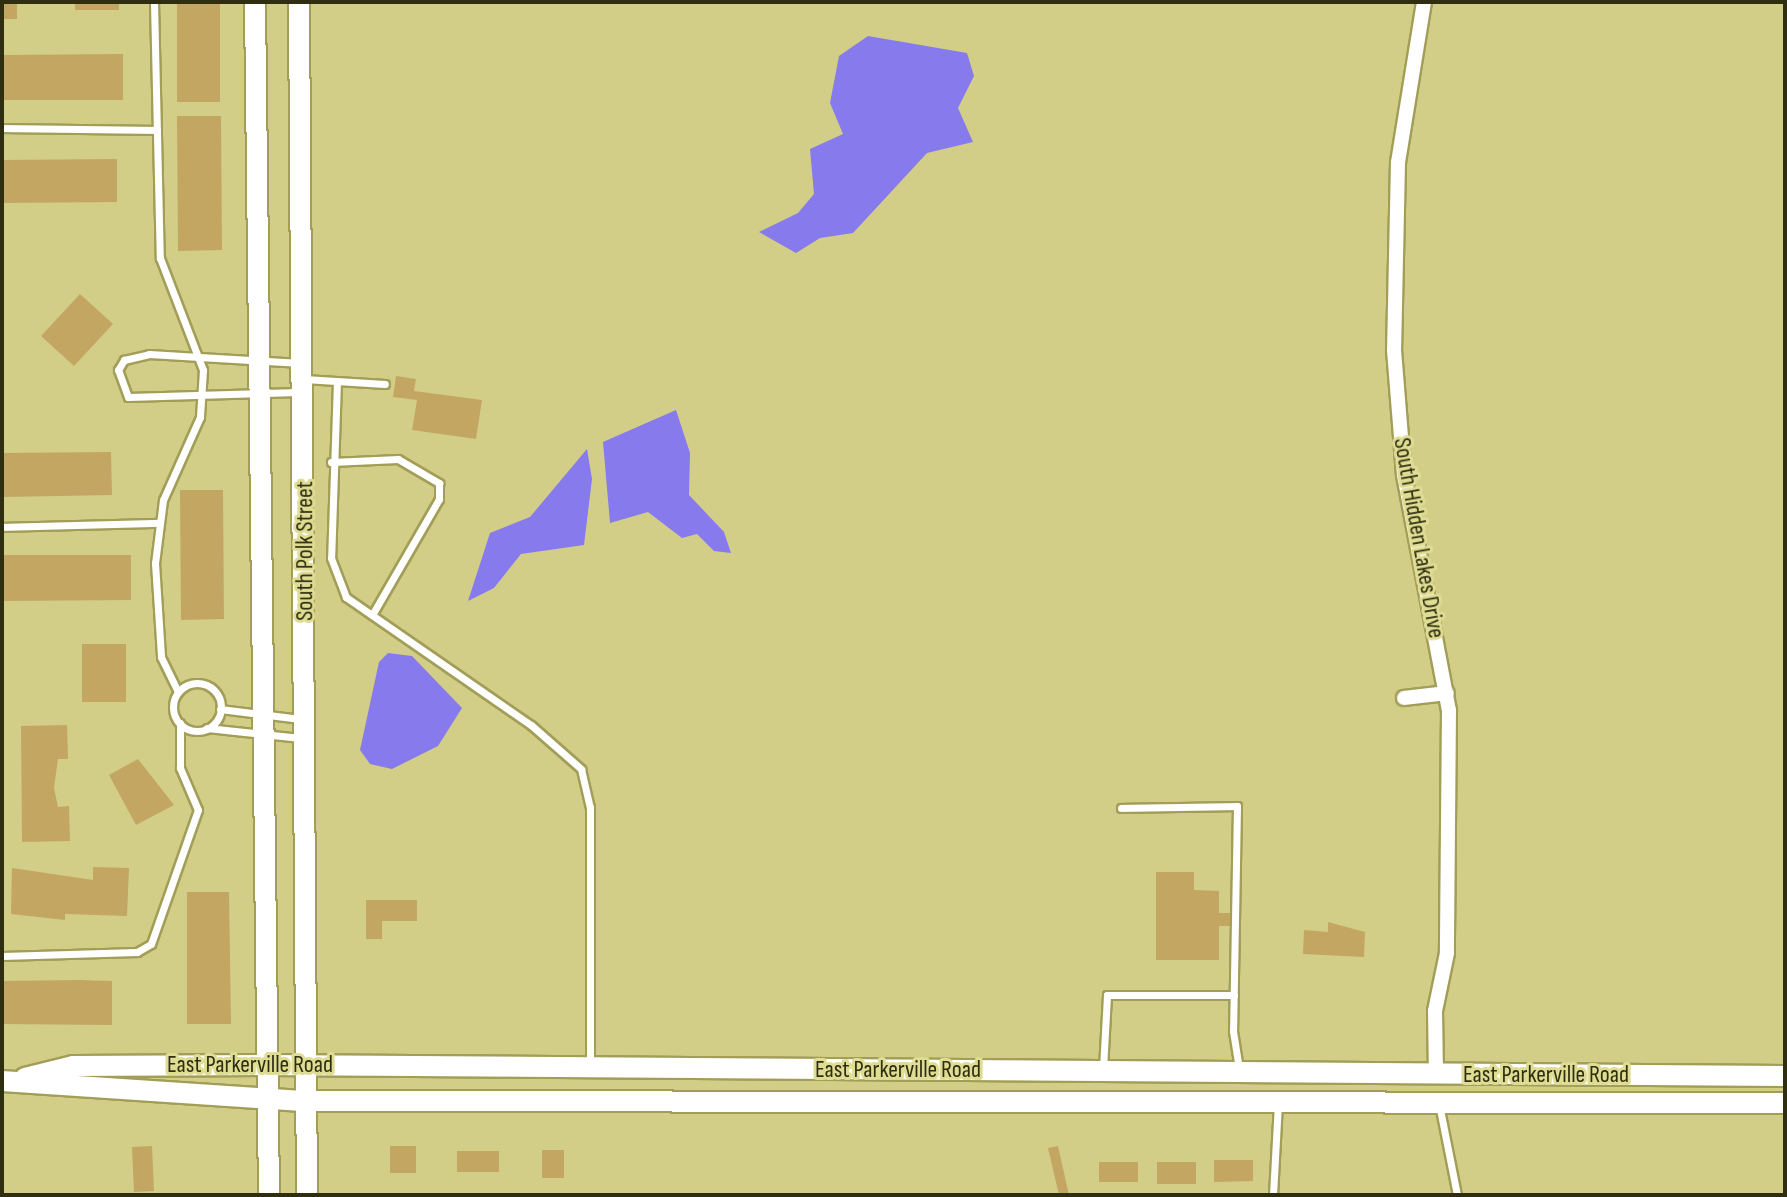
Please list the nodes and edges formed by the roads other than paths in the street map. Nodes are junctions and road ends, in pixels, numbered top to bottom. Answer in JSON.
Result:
{"nodes":[{"id":1,"x":154,"y":2,"type":"edge"},
{"id":2,"x":255,"y":2,"type":"edge"},
{"id":3,"x":299,"y":2,"type":"edge"},
{"id":4,"x":1424,"y":2,"type":"edge"},
{"id":5,"x":2,"y":128,"type":"edge"},
{"id":6,"x":157,"y":130,"type":"junction"},
{"id":7,"x":200,"y":362,"type":"junction"},
{"id":8,"x":258,"y":362,"type":"junction"},
{"id":9,"x":304,"y":378,"type":"junction"},
{"id":10,"x":337,"y":381,"type":"junction"},
{"id":11,"x":385,"y":384,"type":"dead end"},
{"id":12,"x":258,"y":392,"type":"junction"},
{"id":13,"x":202,"y":395,"type":"junction"},
{"id":14,"x":331,"y":462,"type":"junction"},
{"id":15,"x":159,"y":523,"type":"junction"},
{"id":16,"x":2,"y":527,"type":"edge"},
{"id":17,"x":372,"y":615,"type":"junction"},
{"id":18,"x":178,"y":692,"type":"junction"},
{"id":19,"x":1447,"y":693,"type":"junction"},
{"id":20,"x":1404,"y":698,"type":"dead end"},
{"id":21,"x":220,"y":709,"type":"junction"},
{"id":22,"x":180,"y":723,"type":"junction"},
{"id":23,"x":261,"y":726,"type":"junction"},
{"id":24,"x":207,"y":728,"type":"junction"},
{"id":25,"x":307,"y":729,"type":"junction"},
{"id":26,"x":1121,"y":808,"type":"dead end"},
{"id":27,"x":2,"y":956,"type":"edge"},
{"id":28,"x":1234,"y":995,"type":"junction"},
{"id":29,"x":265,"y":1065,"type":"junction"},
{"id":30,"x":307,"y":1065,"type":"junction"},
{"id":31,"x":590,"y":1068,"type":"junction"},
{"id":32,"x":905,"y":1070,"type":"junction"},
{"id":33,"x":1103,"y":1071,"type":"junction"},
{"id":34,"x":1240,"y":1072,"type":"junction"},
{"id":35,"x":1436,"y":1074,"type":"junction"},
{"id":36,"x":1785,"y":1076,"type":"edge"},
{"id":37,"x":8,"y":1081,"type":"edge"},
{"id":38,"x":1438,"y":1098,"type":"junction"},
{"id":39,"x":265,"y":1099,"type":"junction"},
{"id":40,"x":904,"y":1100,"type":"junction"},
{"id":41,"x":1240,"y":1100,"type":"junction"},
{"id":42,"x":1278,"y":1100,"type":"junction"},
{"id":43,"x":307,"y":1101,"type":"junction"},
{"id":44,"x":1785,"y":1103,"type":"edge"},
{"id":45,"x":269,"y":1195,"type":"edge"},
{"id":46,"x":307,"y":1195,"type":"edge"},
{"id":47,"x":1273,"y":1195,"type":"edge"},
{"id":48,"x":1457,"y":1195,"type":"edge"}],
"edges":[{"from":1,"to":6,"type":"lane"},
{"from":2,"to":8,"type":"main road","name":"South Polk Street"},
{"from":3,"to":9,"type":"main road","name":"South Polk Street"},
{"from":4,"to":19,"type":"street","name":"South Hidden Lakes Drive"},
{"from":5,"to":6,"type":"lane"},
{"from":6,"to":7,"type":"lane"},
{"from":7,"to":8,"type":"lane"},
{"from":7,"to":13,"type":"lane"},
{"from":7,"to":13,"type":"lane"},
{"from":8,"to":9,"type":"lane"},
{"from":8,"to":12,"type":"main road","name":"South Polk Street"},
{"from":9,"to":10,"type":"lane"},
{"from":9,"to":12,"type":"lane"},
{"from":9,"to":25,"type":"main road","name":"South Polk Street"},
{"from":10,"to":11,"type":"lane"},
{"from":10,"to":14,"type":"lane"},
{"from":12,"to":13,"type":"lane"},
{"from":12,"to":23,"type":"main road","name":"South Polk Street"},
{"from":13,"to":15,"type":"lane"},
{"from":14,"to":17,"type":"lane"},
{"from":14,"to":17,"type":"lane"},
{"from":15,"to":16,"type":"lane"},
{"from":15,"to":18,"type":"lane"},
{"from":17,"to":31,"type":"lane"},
{"from":18,"to":21,"type":"lane"},
{"from":18,"to":22,"type":"lane"},
{"from":19,"to":20,"type":"street"},
{"from":19,"to":35,"type":"street","name":"South Hidden Lakes Drive"},
{"from":21,"to":23,"type":"lane"},
{"from":21,"to":24,"type":"lane"},
{"from":22,"to":24,"type":"lane"},
{"from":22,"to":27,"type":"lane"},
{"from":23,"to":24,"type":"lane"},
{"from":23,"to":25,"type":"lane"},
{"from":23,"to":25,"type":"lane"},
{"from":23,"to":29,"type":"main road","name":"South Polk Street"},
{"from":25,"to":30,"type":"main road","name":"South Polk Street"},
{"from":26,"to":28,"type":"lane"},
{"from":28,"to":33,"type":"lane"},
{"from":28,"to":34,"type":"lane"},
{"from":29,"to":30,"type":"main road","name":"East Parkerville Road"},
{"from":29,"to":37,"type":"main road","name":"East Parkerville Road"},
{"from":29,"to":39,"type":"main road","name":"South Polk Street"},
{"from":30,"to":31,"type":"main road","name":"East Parkerville Road"},
{"from":30,"to":43,"type":"main road","name":"South Polk Street"},
{"from":31,"to":32,"type":"main road","name":"East Parkerville Road"},
{"from":32,"to":33,"type":"main road","name":"East Parkerville Road"},
{"from":32,"to":40,"type":"main road"},
{"from":33,"to":34,"type":"main road","name":"East Parkerville Road"},
{"from":34,"to":35,"type":"main road","name":"East Parkerville Road"},
{"from":34,"to":41,"type":"main road"},
{"from":35,"to":36,"type":"main road","name":"East Parkerville Road"},
{"from":35,"to":38,"type":"main road"},
{"from":37,"to":39,"type":"main road","name":"East Parkerville Road"},
{"from":38,"to":42,"type":"main road","name":"East Parkerville Road"},
{"from":38,"to":44,"type":"main road","name":"East Parkerville Road"},
{"from":38,"to":48,"type":"lane"},
{"from":39,"to":43,"type":"main road","name":"East Parkerville Road"},
{"from":39,"to":45,"type":"main road","name":"South Polk Street"},
{"from":40,"to":41,"type":"main road","name":"East Parkerville Road"},
{"from":40,"to":43,"type":"main road","name":"East Parkerville Road"},
{"from":41,"to":42,"type":"main road","name":"East Parkerville Road"},
{"from":42,"to":47,"type":"lane"},
{"from":43,"to":46,"type":"main road","name":"South Polk Street"}]}
